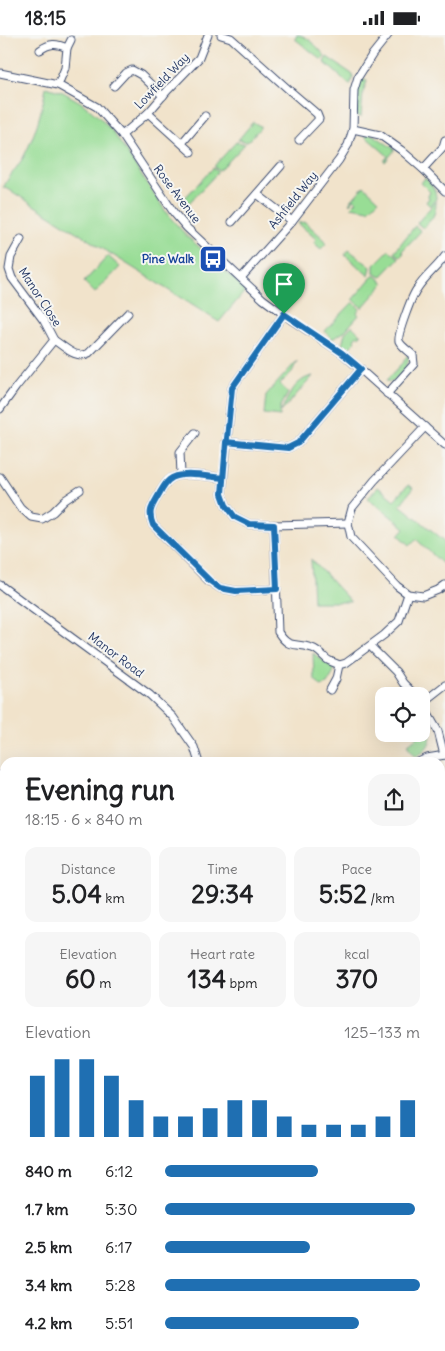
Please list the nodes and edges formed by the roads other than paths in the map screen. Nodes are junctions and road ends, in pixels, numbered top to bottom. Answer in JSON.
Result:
{"nodes":[{"id":1,"x":208,"y":35,"type":"edge"},
{"id":2,"x":221,"y":35,"type":"edge"},
{"id":3,"x":388,"y":35,"type":"edge"},
{"id":4,"x":71,"y":40,"type":"dead end"},
{"id":5,"x":67,"y":48,"type":"junction"},
{"id":6,"x":40,"y":50,"type":"dead end"},
{"id":7,"x":0,"y":73,"type":"edge"},
{"id":8,"x":58,"y":85,"type":"junction"},
{"id":9,"x":114,"y":86,"type":"dead end"},
{"id":10,"x":163,"y":96,"type":"junction"},
{"id":11,"x":148,"y":113,"type":"junction"},
{"id":12,"x":205,"y":116,"type":"dead end"},
{"id":13,"x":353,"y":129,"type":"junction"},
{"id":14,"x":122,"y":135,"type":"junction"},
{"id":15,"x":299,"y":140,"type":"dead end"},
{"id":16,"x":445,"y":141,"type":"edge"},
{"id":17,"x":182,"y":143,"type":"junction"},
{"id":18,"x":190,"y":152,"type":"dead end"},
{"id":19,"x":281,"y":167,"type":"dead end"},
{"id":20,"x":423,"y":169,"type":"junction"},
{"id":21,"x":445,"y":191,"type":"edge"},
{"id":22,"x":257,"y":194,"type":"junction"},
{"id":23,"x":292,"y":221,"type":"junction"},
{"id":24,"x":232,"y":222,"type":"dead end"},
{"id":25,"x":21,"y":239,"type":"dead end"},
{"id":26,"x":445,"y":256,"type":"edge"},
{"id":27,"x":241,"y":278,"type":"junction"},
{"id":28,"x":128,"y":313,"type":"dead end"},
{"id":29,"x":284,"y":314,"type":"junction"},
{"id":30,"x":54,"y":340,"type":"junction"},
{"id":31,"x":361,"y":369,"type":"junction"},
{"id":32,"x":387,"y":394,"type":"junction"},
{"id":33,"x":0,"y":409,"type":"edge"},
{"id":34,"x":424,"y":427,"type":"junction"},
{"id":35,"x":195,"y":433,"type":"dead end"},
{"id":36,"x":226,"y":442,"type":"junction"},
{"id":37,"x":445,"y":445,"type":"edge"},
{"id":38,"x":181,"y":474,"type":"junction"},
{"id":39,"x":0,"y":477,"type":"edge"},
{"id":40,"x":223,"y":478,"type":"junction"},
{"id":41,"x":80,"y":490,"type":"dead end"},
{"id":42,"x":348,"y":523,"type":"junction"},
{"id":43,"x":274,"y":525,"type":"junction"},
{"id":44,"x":0,"y":585,"type":"edge"},
{"id":45,"x":445,"y":585,"type":"edge"},
{"id":46,"x":277,"y":589,"type":"junction"},
{"id":47,"x":408,"y":594,"type":"junction"},
{"id":48,"x":370,"y":646,"type":"junction"},
{"id":49,"x":339,"y":665,"type":"junction"},
{"id":50,"x":445,"y":685,"type":"edge"},
{"id":51,"x":407,"y":687,"type":"edge"},
{"id":52,"x":330,"y":690,"type":"dead end"},
{"id":53,"x":430,"y":696,"type":"edge"},
{"id":54,"x":430,"y":717,"type":"edge"},
{"id":55,"x":444,"y":755,"type":"edge"},
{"id":56,"x":197,"y":757,"type":"edge"}],
"edges":[{"from":1,"to":10,"type":"street","name":"Lowfield Way"},
{"from":2,"to":15,"type":"street"},
{"from":3,"to":13,"type":"street","name":"Ashfield Way"},
{"from":4,"to":5,"type":"street"},
{"from":5,"to":6,"type":"street"},
{"from":5,"to":8,"type":"street"},
{"from":7,"to":8,"type":"street","name":"Rose Avenue"},
{"from":8,"to":14,"type":"street","name":"Rose Avenue"},
{"from":9,"to":10,"type":"street"},
{"from":10,"to":11,"type":"street","name":"Lowfield Way"},
{"from":11,"to":14,"type":"street","name":"Lowfield Way"},
{"from":11,"to":17,"type":"street"},
{"from":12,"to":17,"type":"street"},
{"from":13,"to":20,"type":"street"},
{"from":13,"to":23,"type":"street","name":"Ashfield Way"},
{"from":14,"to":27,"type":"street","name":"Rose Avenue"},
{"from":16,"to":20,"type":"street"},
{"from":17,"to":18,"type":"street"},
{"from":19,"to":22,"type":"street"},
{"from":20,"to":21,"type":"street"},
{"from":22,"to":23,"type":"street"},
{"from":22,"to":24,"type":"street"},
{"from":23,"to":27,"type":"street","name":"Ashfield Way"},
{"from":25,"to":30,"type":"street","name":"Manor Close"},
{"from":26,"to":32,"type":"street"},
{"from":27,"to":29,"type":"street","name":"Rose Avenue"},
{"from":28,"to":30,"type":"street","name":"Manor Close"},
{"from":29,"to":31,"type":"street","name":"Rose Avenue"},
{"from":29,"to":36,"type":"street"},
{"from":30,"to":33,"type":"street","name":"Manor Close"},
{"from":31,"to":32,"type":"street","name":"Rose Avenue"},
{"from":31,"to":36,"type":"street"},
{"from":32,"to":34,"type":"street","name":"Rose Avenue"},
{"from":34,"to":37,"type":"street","name":"Rose Avenue"},
{"from":34,"to":42,"type":"street"},
{"from":35,"to":38,"type":"street"},
{"from":36,"to":40,"type":"street"},
{"from":38,"to":40,"type":"street"},
{"from":38,"to":46,"type":"street"},
{"from":39,"to":41,"type":"street"},
{"from":40,"to":43,"type":"street"},
{"from":42,"to":43,"type":"street"},
{"from":42,"to":47,"type":"street"},
{"from":43,"to":46,"type":"street"},
{"from":44,"to":56,"type":"street","name":"Manor Road"},
{"from":45,"to":47,"type":"street"},
{"from":46,"to":49,"type":"street"},
{"from":47,"to":48,"type":"street"},
{"from":48,"to":49,"type":"street"},
{"from":48,"to":51,"type":"street"},
{"from":49,"to":52,"type":"street"},
{"from":50,"to":53,"type":"street"},
{"from":54,"to":55,"type":"street"}]}
